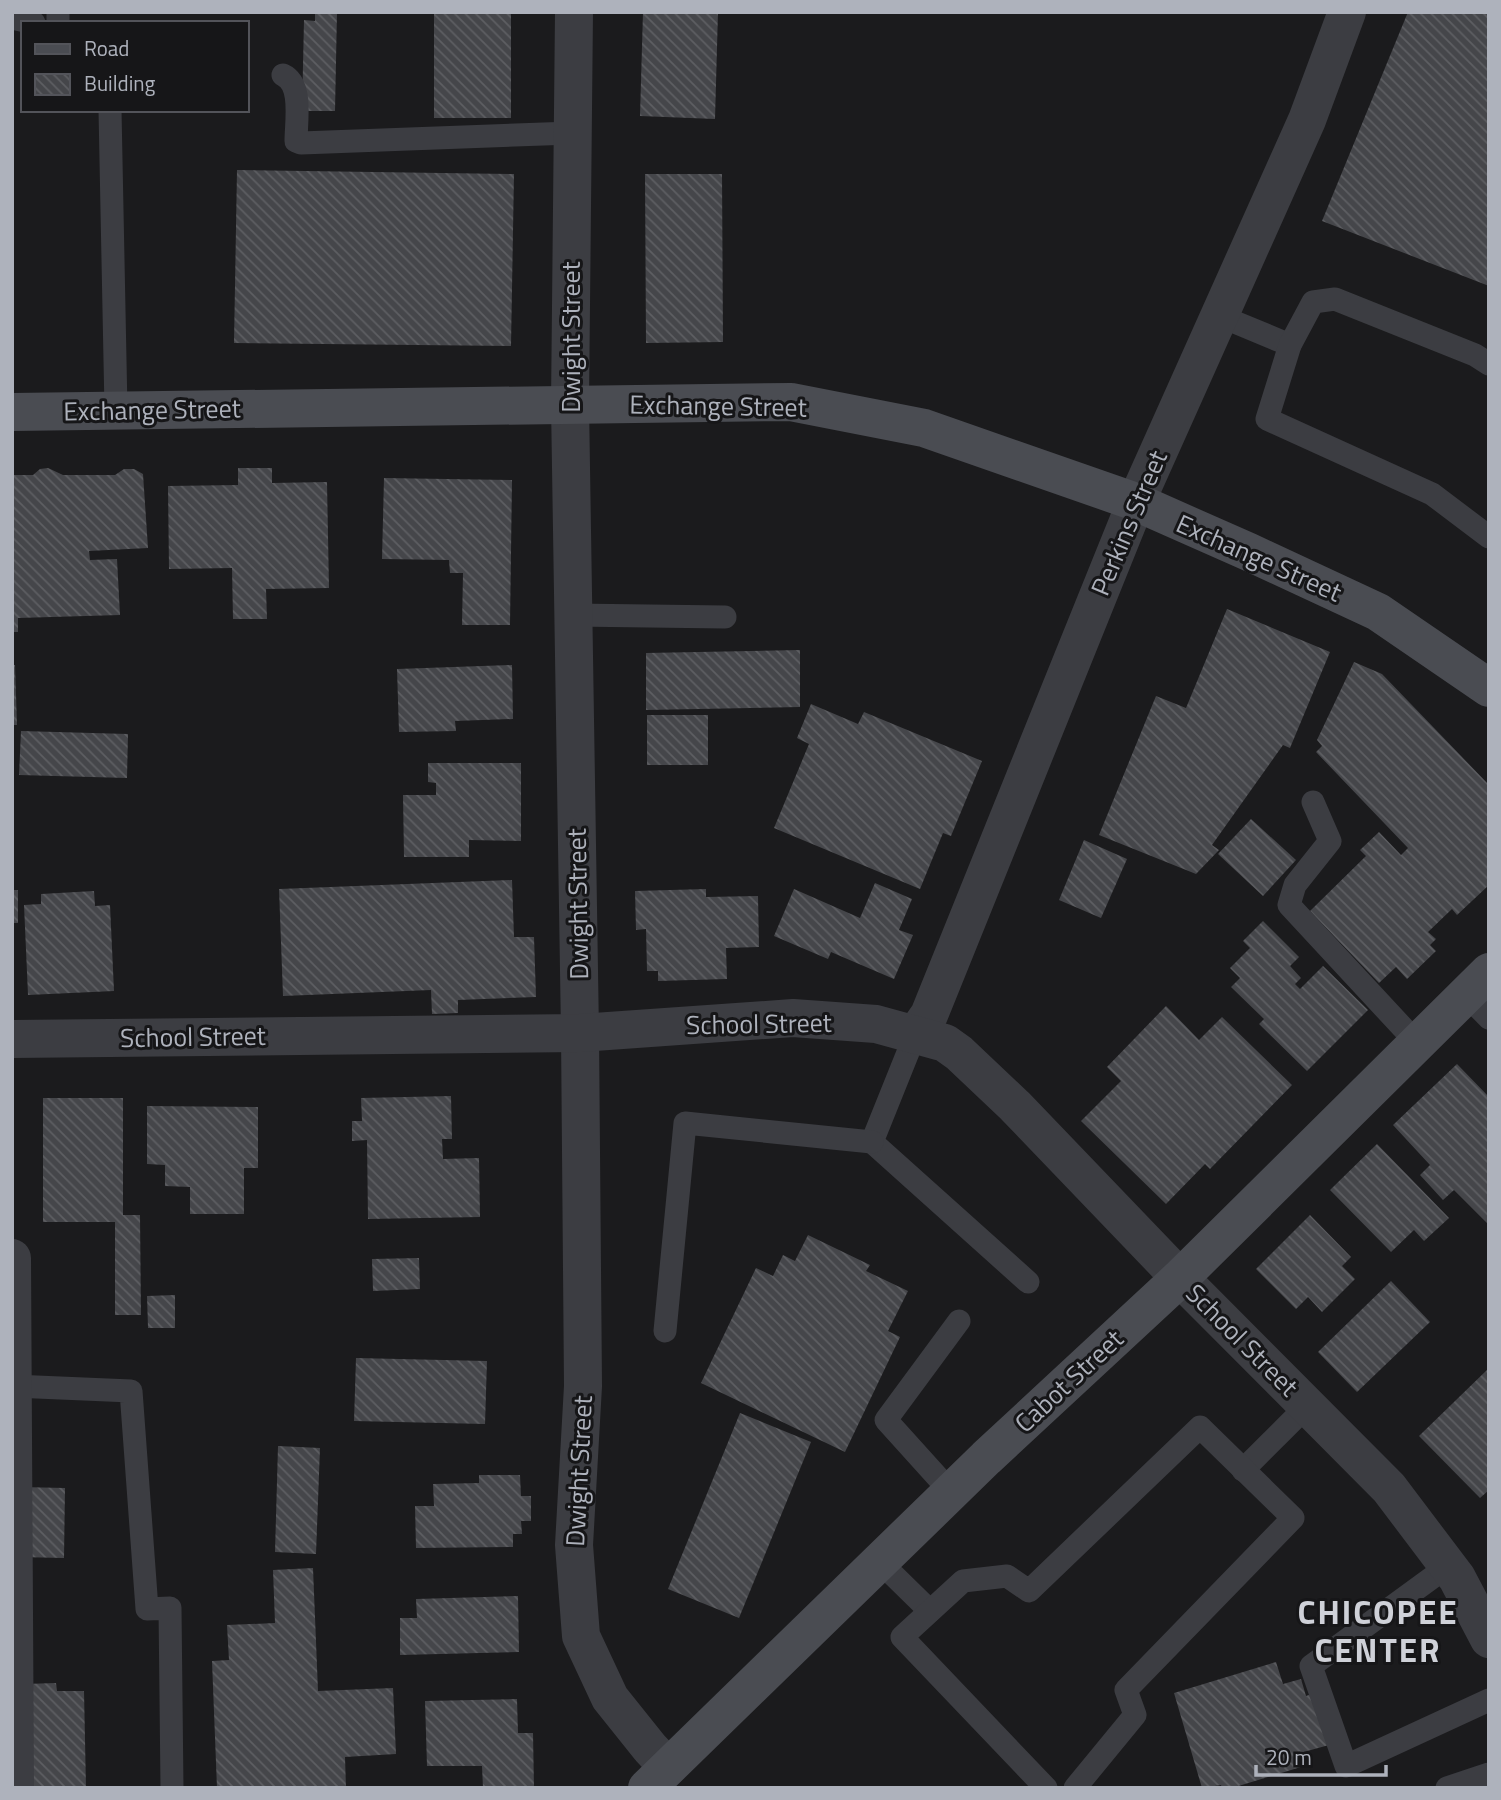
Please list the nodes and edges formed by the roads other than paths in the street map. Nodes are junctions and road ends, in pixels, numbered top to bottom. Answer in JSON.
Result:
{"nodes":[{"id":1,"x":574,"y":12,"type":"edge"},
{"id":2,"x":1347,"y":12,"type":"edge"},
{"id":3,"x":283,"y":75,"type":"dead end"},
{"id":4,"x":110,"y":112,"type":"edge"},
{"id":5,"x":572,"y":133,"type":"junction"},
{"id":6,"x":1220,"y":316,"type":"junction"},
{"id":7,"x":1290,"y":345,"type":"junction"},
{"id":8,"x":1489,"y":364,"type":"edge"},
{"id":9,"x":570,"y":404,"type":"junction"},
{"id":10,"x":116,"y":410,"type":"junction"},
{"id":11,"x":12,"y":412,"type":"edge"},
{"id":12,"x":1136,"y":502,"type":"junction"},
{"id":13,"x":1489,"y":537,"type":"edge"},
{"id":14,"x":573,"y":615,"type":"junction"},
{"id":15,"x":725,"y":617,"type":"dead end"},
{"id":16,"x":1489,"y":688,"type":"edge"},
{"id":17,"x":1312,"y":802,"type":"dead end"},
{"id":18,"x":1481,"y":995,"type":"edge"},
{"id":19,"x":580,"y":1033,"type":"junction"},
{"id":20,"x":915,"y":1035,"type":"junction"},
{"id":21,"x":12,"y":1039,"type":"edge"},
{"id":22,"x":1417,"y":1043,"type":"junction"},
{"id":23,"x":872,"y":1142,"type":"junction"},
{"id":24,"x":12,"y":1258,"type":"edge"},
{"id":25,"x":1180,"y":1278,"type":"junction"},
{"id":26,"x":1028,"y":1282,"type":"dead end"},
{"id":27,"x":959,"y":1321,"type":"dead end"},
{"id":28,"x":665,"y":1331,"type":"dead end"},
{"id":29,"x":13,"y":1386,"type":"edge"},
{"id":30,"x":1307,"y":1406,"type":"junction"},
{"id":31,"x":1243,"y":1470,"type":"junction"},
{"id":32,"x":951,"y":1492,"type":"junction"},
{"id":33,"x":879,"y":1561,"type":"junction"},
{"id":34,"x":1467,"y":1575,"type":"edge"},
{"id":35,"x":930,"y":1611,"type":"junction"},
{"id":36,"x":1489,"y":1639,"type":"edge"},
{"id":37,"x":1489,"y":1700,"type":"edge"},
{"id":38,"x":1489,"y":1774,"type":"edge"},
{"id":39,"x":658,"y":1777,"type":"edge"},
{"id":40,"x":15,"y":1788,"type":"edge"},
{"id":41,"x":172,"y":1788,"type":"edge"},
{"id":42,"x":1046,"y":1788,"type":"edge"},
{"id":43,"x":1075,"y":1788,"type":"edge"},
{"id":44,"x":1447,"y":1788,"type":"edge"}],
"edges":[{"from":1,"to":5,"type":"street","name":"Dwight Street"},
{"from":2,"to":6,"type":"street","name":"Perkins Street"},
{"from":3,"to":5,"type":"lane"},
{"from":4,"to":10,"type":"lane"},
{"from":5,"to":9,"type":"street","name":"Dwight Street"},
{"from":6,"to":7,"type":"lane"},
{"from":6,"to":12,"type":"street","name":"Perkins Street"},
{"from":7,"to":8,"type":"lane"},
{"from":7,"to":13,"type":"lane"},
{"from":9,"to":10,"type":"street","name":"Exchange Street"},
{"from":9,"to":12,"type":"street","name":"Exchange Street"},
{"from":9,"to":14,"type":"street","name":"Dwight Street"},
{"from":10,"to":11,"type":"street","name":"Exchange Street"},
{"from":12,"to":16,"type":"street","name":"Exchange Street"},
{"from":12,"to":20,"type":"street","name":"Perkins Street"},
{"from":14,"to":15,"type":"lane"},
{"from":14,"to":19,"type":"street","name":"Dwight Street"},
{"from":17,"to":22,"type":"lane"},
{"from":18,"to":22,"type":"street","name":"Cabot Street"},
{"from":19,"to":20,"type":"street","name":"School Street"},
{"from":19,"to":21,"type":"street","name":"School Street"},
{"from":19,"to":39,"type":"street","name":"Dwight Street"},
{"from":20,"to":23,"type":"lane"},
{"from":20,"to":25,"type":"street","name":"School Street"},
{"from":22,"to":25,"type":"street","name":"Cabot Street"},
{"from":23,"to":26,"type":"lane"},
{"from":23,"to":28,"type":"lane"},
{"from":24,"to":29,"type":"street"},
{"from":25,"to":30,"type":"street","name":"School Street"},
{"from":25,"to":32,"type":"street","name":"Cabot Street"},
{"from":27,"to":32,"type":"lane"},
{"from":29,"to":40,"type":"street"},
{"from":29,"to":41,"type":"lane"},
{"from":30,"to":31,"type":"lane"},
{"from":30,"to":34,"type":"street","name":"School Street"},
{"from":31,"to":35,"type":"lane"},
{"from":31,"to":43,"type":"lane"},
{"from":32,"to":33,"type":"street","name":"Cabot Street"},
{"from":33,"to":35,"type":"lane"},
{"from":33,"to":39,"type":"street","name":"Cabot Street"},
{"from":34,"to":36,"type":"street","name":"School Street"},
{"from":34,"to":37,"type":"lane"},
{"from":35,"to":42,"type":"lane"},
{"from":38,"to":44,"type":"lane"}]}
